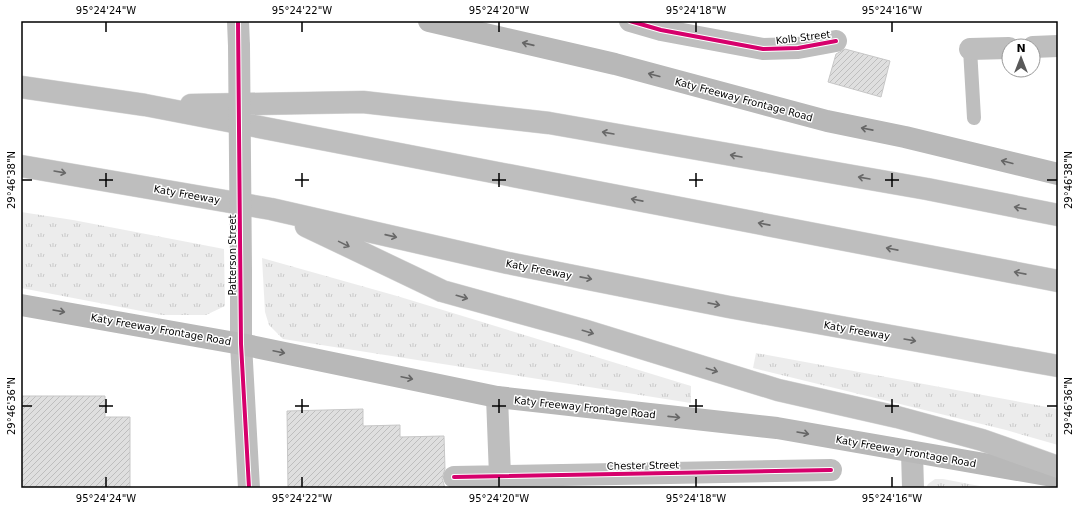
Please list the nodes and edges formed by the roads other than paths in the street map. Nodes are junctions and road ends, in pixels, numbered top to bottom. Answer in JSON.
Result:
{"nodes":[{"id":1,"x":238,"y":21,"type":"edge"},
{"id":2,"x":429,"y":21,"type":"edge"},
{"id":3,"x":630,"y":21,"type":"edge"},
{"id":4,"x":836,"y":41,"type":"dead end"},
{"id":5,"x":1058,"y":46,"type":"edge"},
{"id":6,"x":1041,"y":47,"type":"edge"},
{"id":7,"x":1001,"y":48,"type":"edge"},
{"id":8,"x":970,"y":49,"type":"joint"},
{"id":9,"x":21,"y":87,"type":"edge"},
{"id":10,"x":145,"y":106,"type":"junction"},
{"id":11,"x":974,"y":118,"type":"dead end"},
{"id":12,"x":21,"y":166,"type":"edge"},
{"id":13,"x":1058,"y":174,"type":"edge"},
{"id":14,"x":271,"y":209,"type":"junction"},
{"id":15,"x":1058,"y":215,"type":"edge"},
{"id":16,"x":1058,"y":281,"type":"edge"},
{"id":17,"x":21,"y":304,"type":"edge"},
{"id":18,"x":241,"y":344,"type":"junction"},
{"id":19,"x":1058,"y":366,"type":"edge"},
{"id":20,"x":497,"y":397,"type":"junction"},
{"id":21,"x":912,"y":452,"type":"junction"},
{"id":22,"x":1058,"y":467,"type":"edge"},
{"id":23,"x":831,"y":470,"type":"dead end"},
{"id":24,"x":500,"y":476,"type":"junction"},
{"id":25,"x":454,"y":477,"type":"dead end"},
{"id":26,"x":1058,"y":477,"type":"edge"},
{"id":27,"x":249,"y":488,"type":"edge"},
{"id":28,"x":913,"y":488,"type":"edge"}],
"edges":[{"from":1,"to":18,"type":"main road","name":"Patterson Street","bridge":true},
{"from":13,"to":2,"type":"main road","name":"Katy Freeway Frontage Road","one_way":true},
{"from":3,"to":4,"type":"main road","name":"Kolb Street"},
{"from":5,"to":6,"type":"main road"},
{"from":7,"to":8,"type":"main road"},
{"from":8,"to":11,"type":"lane"},
{"from":9,"to":10,"type":"main road"},
{"from":15,"to":10,"type":"main road","one_way":true},
{"from":16,"to":10,"type":"main road","one_way":true},
{"from":12,"to":14,"type":"main road","name":"Katy Freeway","one_way":true},
{"from":14,"to":19,"type":"main road","name":"Katy Freeway","one_way":true},
{"from":14,"to":22,"type":"main road","one_way":true},
{"from":17,"to":18,"type":"main road","name":"Katy Freeway Frontage Road","one_way":true},
{"from":18,"to":20,"type":"main road","name":"Katy Freeway Frontage Road","one_way":true},
{"from":18,"to":27,"type":"main road","name":"Patterson Street"},
{"from":20,"to":21,"type":"main road","name":"Katy Freeway Frontage Road","one_way":true},
{"from":20,"to":24,"type":"main road"},
{"from":21,"to":26,"type":"main road","name":"Katy Freeway Frontage Road"},
{"from":21,"to":28,"type":"main road"},
{"from":23,"to":24,"type":"main road","name":"Chester Street"},
{"from":24,"to":25,"type":"main road","name":"Chester Street"}]}
